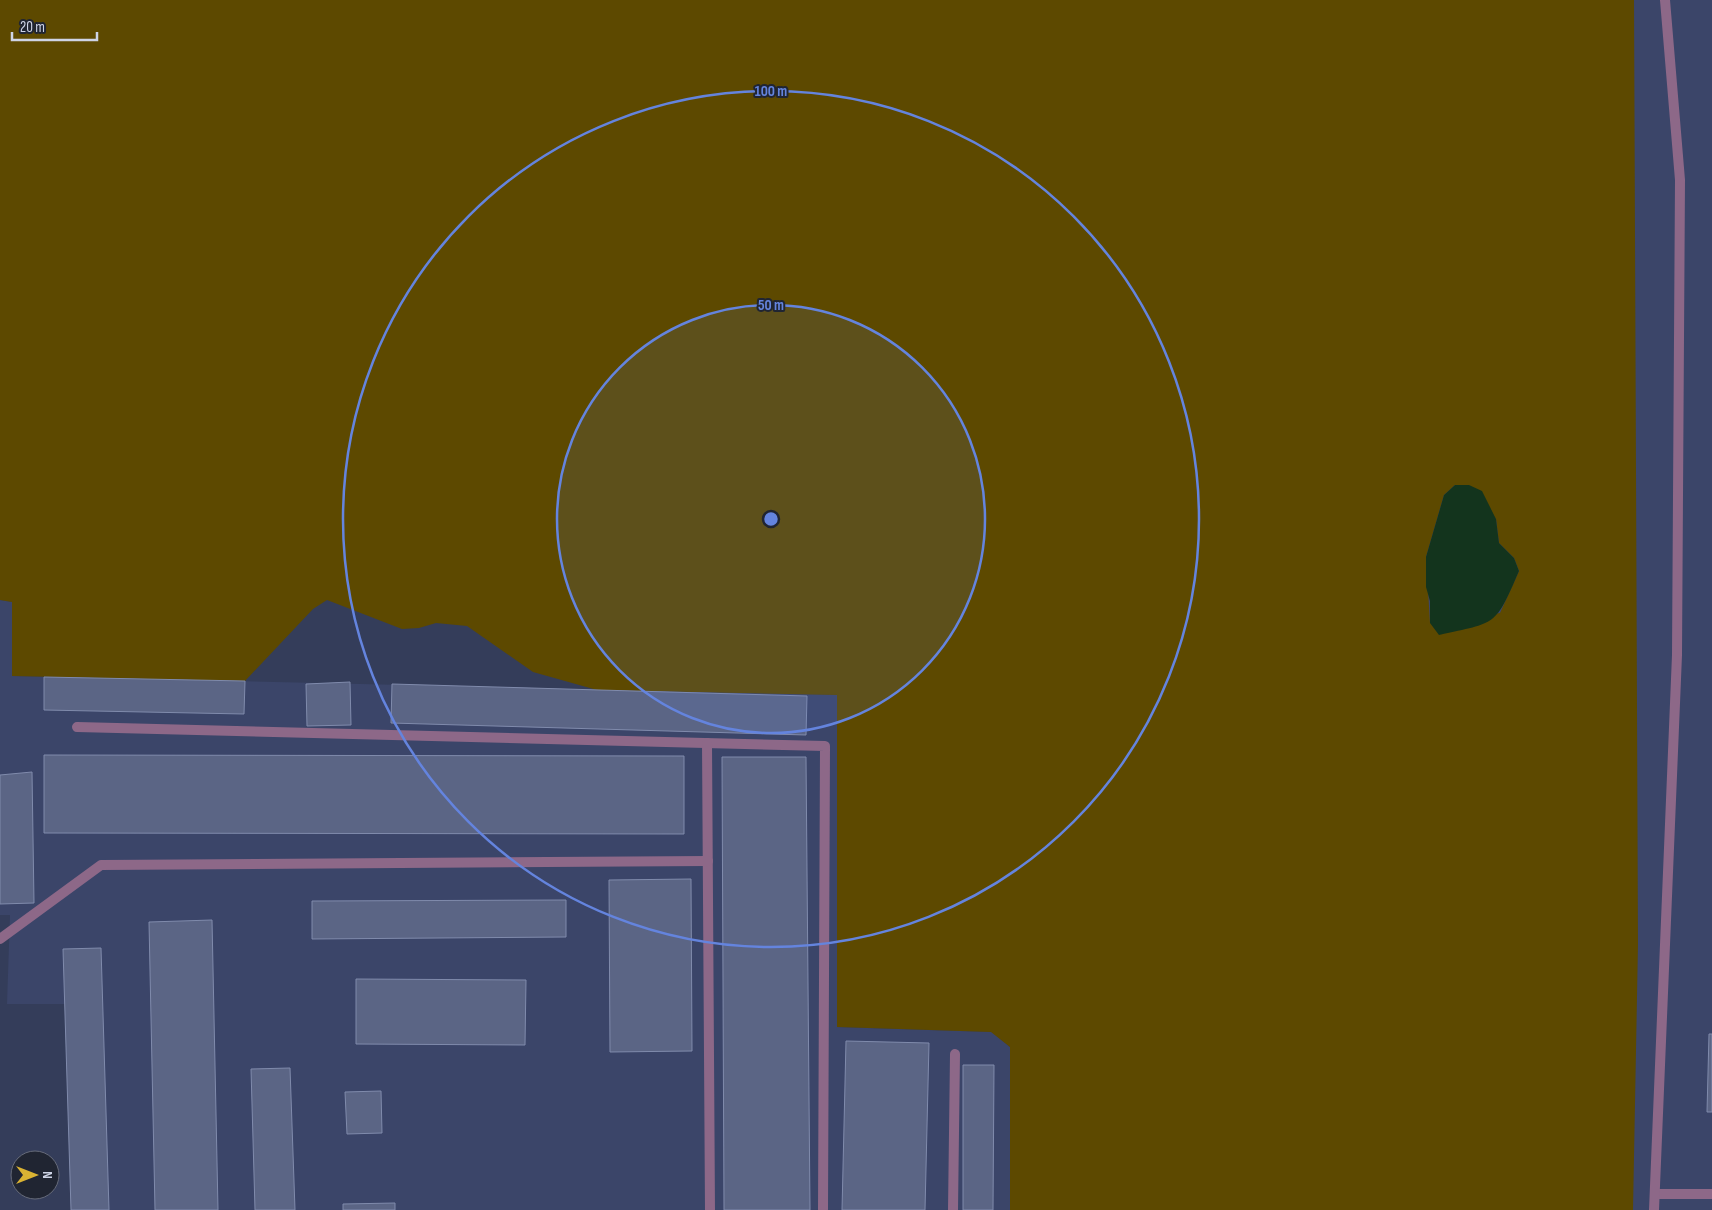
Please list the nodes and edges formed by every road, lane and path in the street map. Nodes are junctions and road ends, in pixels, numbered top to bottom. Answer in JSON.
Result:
{"nodes":[{"id":1,"x":1665,"y":0,"type":"edge"},
{"id":2,"x":77,"y":727,"type":"dead end"},
{"id":3,"x":707,"y":743,"type":"junction"},
{"id":4,"x":708,"y":861,"type":"junction"},
{"id":5,"x":0,"y":939,"type":"edge"},
{"id":6,"x":955,"y":1054,"type":"dead end"},
{"id":7,"x":1655,"y":1194,"type":"junction"},
{"id":8,"x":1712,"y":1194,"type":"edge"},
{"id":9,"x":710,"y":1210,"type":"edge"},
{"id":10,"x":823,"y":1210,"type":"edge"},
{"id":11,"x":953,"y":1210,"type":"edge"},
{"id":12,"x":1654,"y":1210,"type":"edge"}],
"edges":[{"from":1,"to":7,"type":"lane"},
{"from":2,"to":3,"type":"lane"},
{"from":3,"to":4,"type":"lane"},
{"from":3,"to":10,"type":"lane"},
{"from":4,"to":5,"type":"lane"},
{"from":4,"to":9,"type":"lane"},
{"from":6,"to":11,"type":"lane"},
{"from":7,"to":8,"type":"lane"},
{"from":7,"to":12,"type":"lane"}]}
